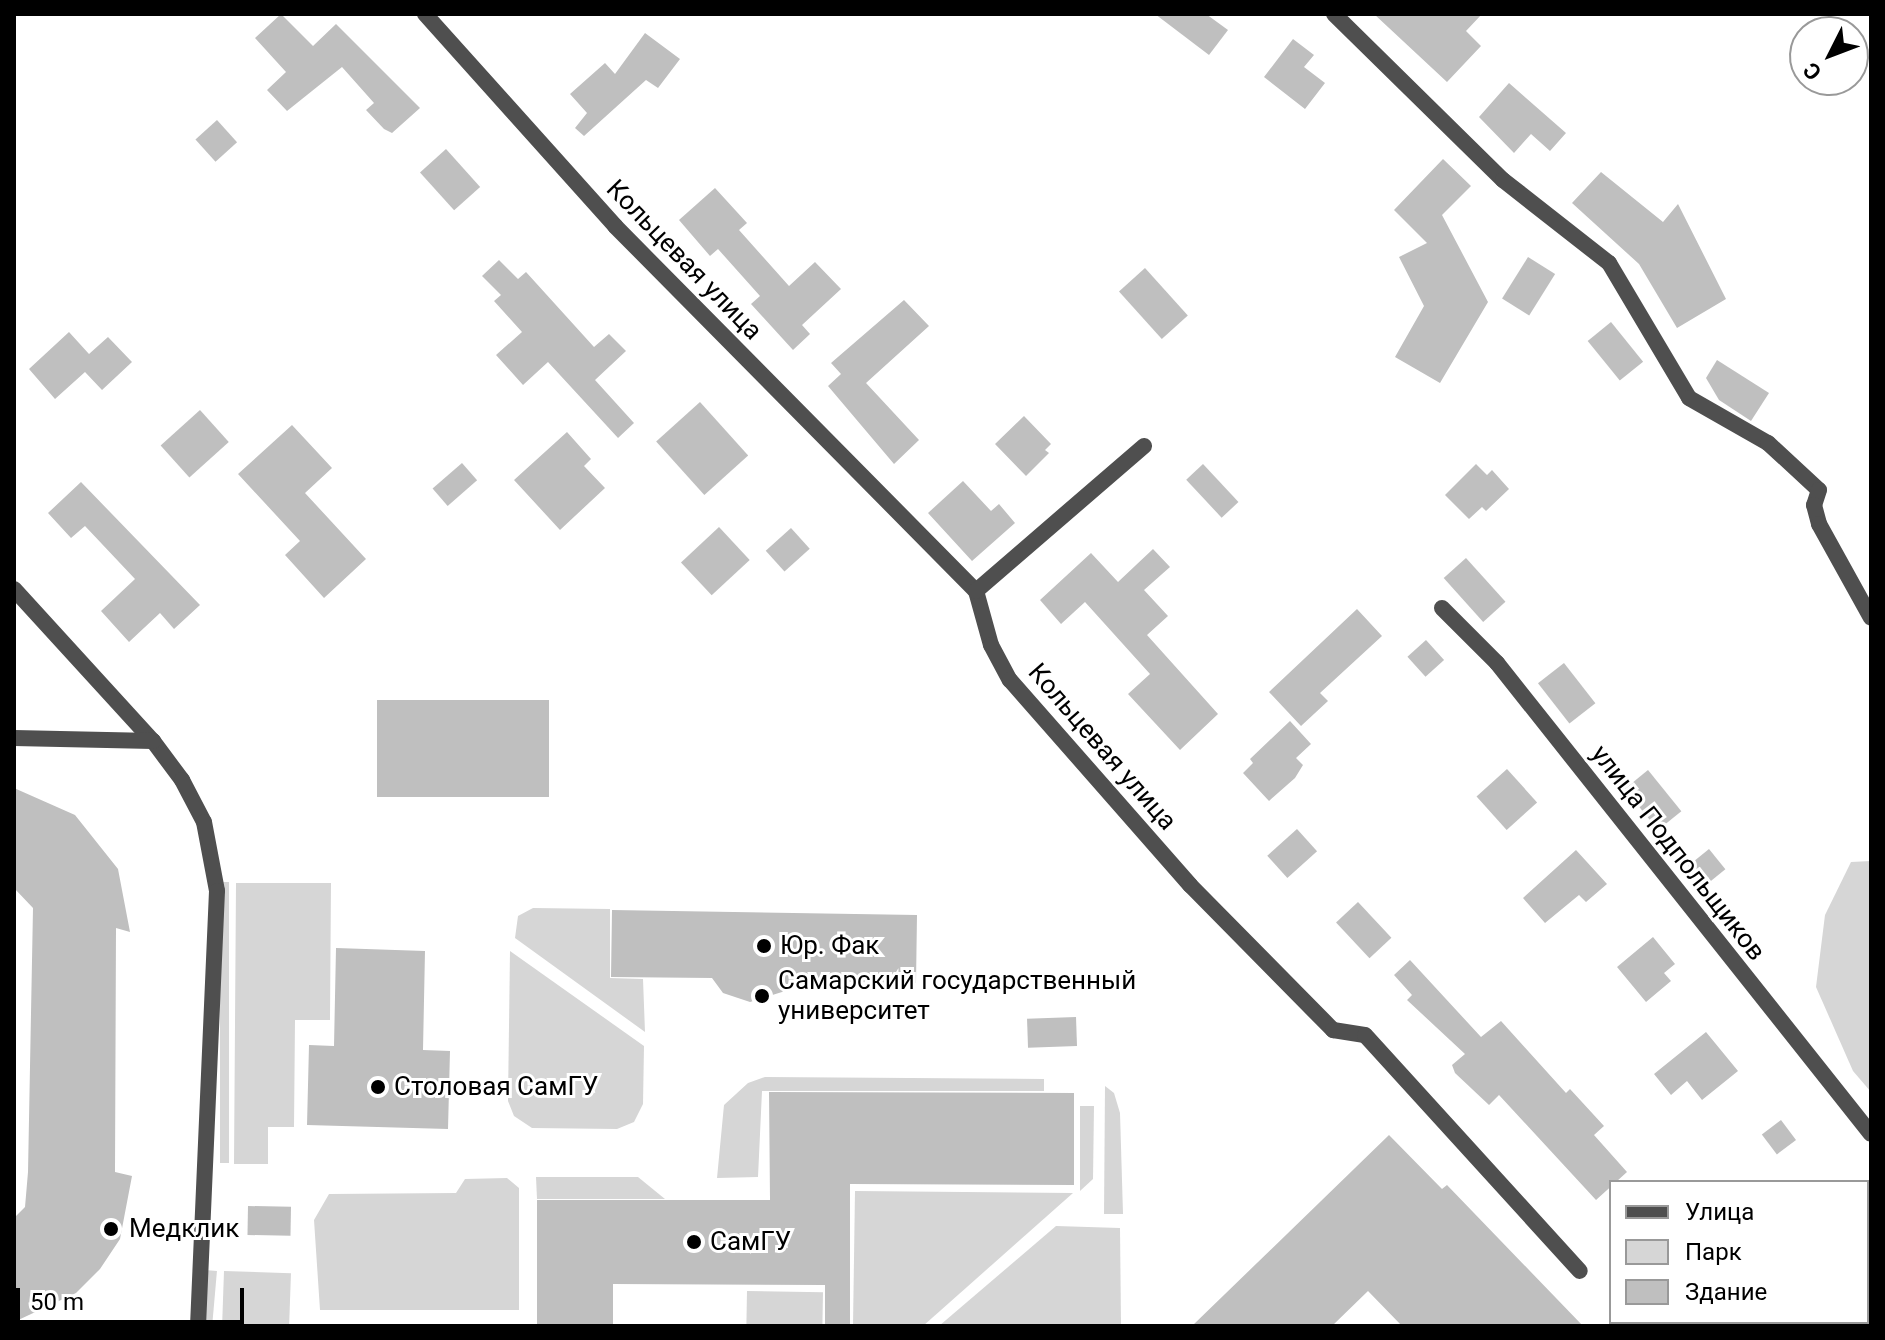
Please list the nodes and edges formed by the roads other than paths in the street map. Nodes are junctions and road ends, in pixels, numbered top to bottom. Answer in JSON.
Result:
{"nodes":[{"id":1,"x":425,"y":14,"type":"edge"},
{"id":2,"x":1334,"y":14,"type":"edge"},
{"id":3,"x":1144,"y":446,"type":"dead end"},
{"id":4,"x":14,"y":589,"type":"edge"},
{"id":5,"x":976,"y":591,"type":"junction"},
{"id":6,"x":1442,"y":608,"type":"dead end"},
{"id":7,"x":1871,"y":618,"type":"edge"},
{"id":8,"x":14,"y":738,"type":"edge"},
{"id":9,"x":153,"y":741,"type":"junction"},
{"id":10,"x":1871,"y":1134,"type":"edge"},
{"id":11,"x":1580,"y":1271,"type":"dead end"},
{"id":12,"x":198,"y":1326,"type":"edge"}],
"edges":[{"from":1,"to":5,"type":"street","name":"Кольцевая улица"},
{"from":2,"to":7,"type":"street"},
{"from":3,"to":5,"type":"street"},
{"from":4,"to":9,"type":"street"},
{"from":5,"to":11,"type":"street","name":"Кольцевая улица"},
{"from":6,"to":10,"type":"street","name":"улица Подпольщиков"},
{"from":8,"to":9,"type":"street"},
{"from":9,"to":12,"type":"street"}]}
